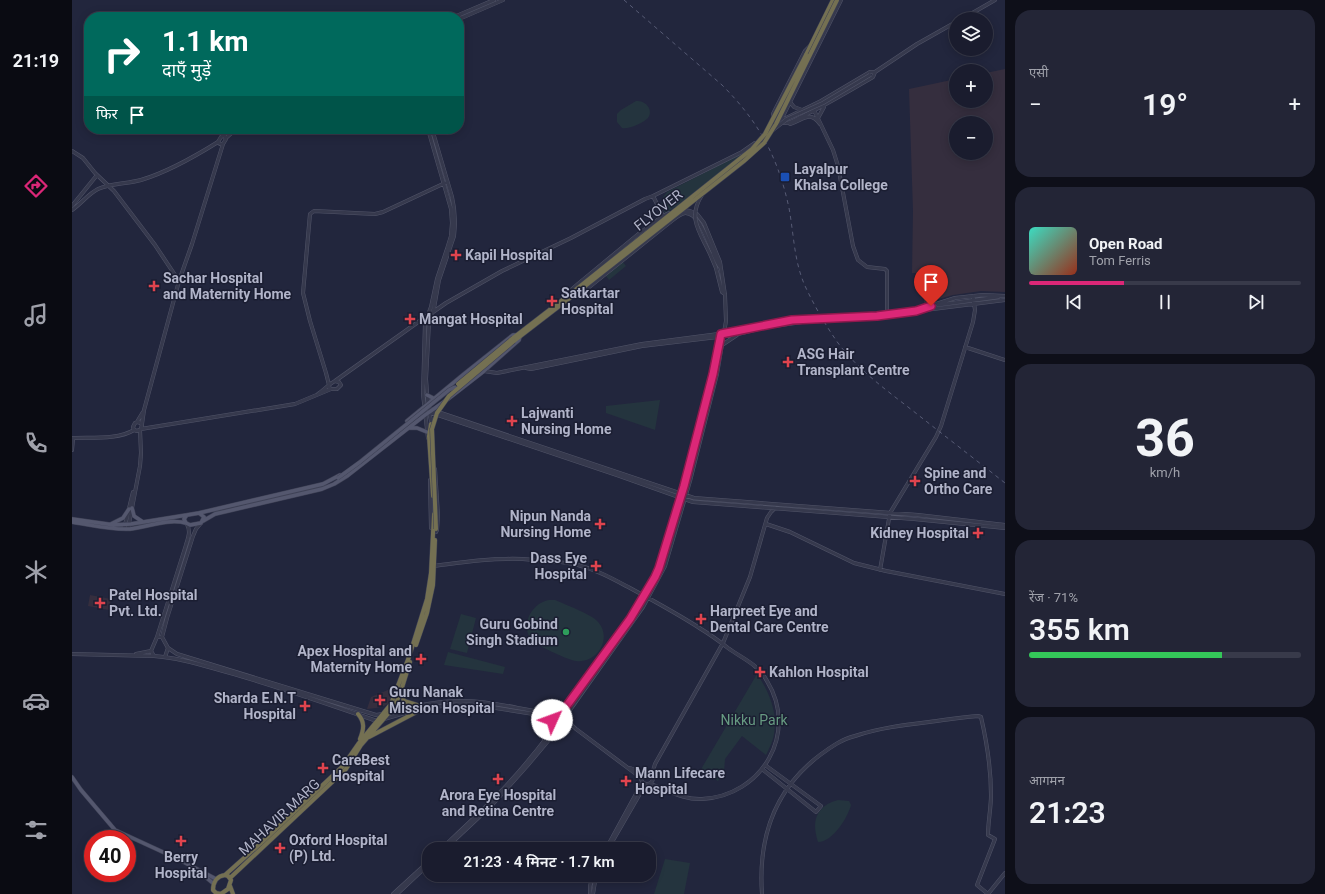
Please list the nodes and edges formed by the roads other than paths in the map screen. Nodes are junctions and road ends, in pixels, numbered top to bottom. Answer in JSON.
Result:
{"nodes":[{"id":1,"x":494,"y":0,"type":"edge"},
{"id":2,"x":503,"y":0,"type":"edge"},
{"id":3,"x":833,"y":0,"type":"edge"},
{"id":4,"x":837,"y":0,"type":"edge"},
{"id":5,"x":841,"y":0,"type":"edge"},
{"id":6,"x":995,"y":0,"type":"edge"},
{"id":7,"x":974,"y":12,"type":"edge"},
{"id":8,"x":464,"y":13,"type":"edge"},
{"id":9,"x":464,"y":17,"type":"edge"},
{"id":10,"x":949,"y":26,"type":"edge"},
{"id":11,"x":810,"y":46,"type":"junction"},
{"id":12,"x":875,"y":72,"type":"junction"},
{"id":13,"x":790,"y":102,"type":"junction"},
{"id":14,"x":812,"y":106,"type":"junction"},
{"id":15,"x":825,"y":106,"type":"junction"},
{"id":16,"x":802,"y":110,"type":"junction"},
{"id":17,"x":815,"y":111,"type":"junction"},
{"id":18,"x":818,"y":118,"type":"junction"},
{"id":19,"x":780,"y":123,"type":"junction"},
{"id":20,"x":787,"y":123,"type":"junction"},
{"id":21,"x":823,"y":129,"type":"junction"},
{"id":22,"x":773,"y":130,"type":"junction"},
{"id":23,"x":227,"y":134,"type":"edge"},
{"id":24,"x":229,"y":134,"type":"edge"},
{"id":25,"x":430,"y":134,"type":"edge"},
{"id":26,"x":433,"y":134,"type":"edge"},
{"id":27,"x":225,"y":137,"type":"junction"},
{"id":28,"x":218,"y":142,"type":"junction"},
{"id":29,"x":759,"y":142,"type":"junction"},
{"id":30,"x":223,"y":144,"type":"junction"},
{"id":31,"x":72,"y":151,"type":"edge"},
{"id":32,"x":97,"y":175,"type":"junction"},
{"id":33,"x":446,"y":183,"type":"junction"},
{"id":34,"x":109,"y":186,"type":"junction"},
{"id":35,"x":704,"y":192,"type":"junction"},
{"id":36,"x":653,"y":196,"type":"junction"},
{"id":37,"x":72,"y":206,"type":"edge"},
{"id":38,"x":72,"y":210,"type":"edge"},
{"id":39,"x":663,"y":216,"type":"junction"},
{"id":40,"x":669,"y":223,"type":"junction"},
{"id":41,"x":720,"y":267,"type":"junction"},
{"id":42,"x":179,"y":280,"type":"junction"},
{"id":43,"x":573,"y":294,"type":"junction"},
{"id":44,"x":725,"y":295,"type":"junction"},
{"id":45,"x":973,"y":296,"type":"junction"},
{"id":46,"x":1005,"y":296,"type":"edge"},
{"id":47,"x":1005,"y":300,"type":"edge"},
{"id":48,"x":974,"y":302,"type":"junction"},
{"id":49,"x":931,"y":306,"type":"junction"},
{"id":50,"x":916,"y":311,"type":"junction"},
{"id":51,"x":432,"y":313,"type":"junction"},
{"id":52,"x":888,"y":314,"type":"junction"},
{"id":53,"x":428,"y":316,"type":"junction"},
{"id":54,"x":817,"y":320,"type":"junction"},
{"id":55,"x":738,"y":334,"type":"junction"},
{"id":56,"x":722,"y":335,"type":"junction"},
{"id":57,"x":519,"y":336,"type":"junction"},
{"id":58,"x":513,"y":340,"type":"junction"},
{"id":59,"x":722,"y":345,"type":"junction"},
{"id":60,"x":965,"y":347,"type":"junction"},
{"id":61,"x":1005,"y":360,"type":"edge"},
{"id":62,"x":484,"y":372,"type":"junction"},
{"id":63,"x":326,"y":373,"type":"junction"},
{"id":64,"x":345,"y":375,"type":"junction"},
{"id":65,"x":334,"y":382,"type":"junction"},
{"id":66,"x":339,"y":382,"type":"junction"},
{"id":67,"x":329,"y":385,"type":"junction"},
{"id":68,"x":456,"y":387,"type":"junction"},
{"id":69,"x":331,"y":389,"type":"junction"},
{"id":70,"x":318,"y":394,"type":"junction"},
{"id":71,"x":427,"y":395,"type":"junction"},
{"id":72,"x":435,"y":399,"type":"junction"},
{"id":73,"x":428,"y":409,"type":"junction"},
{"id":74,"x":425,"y":415,"type":"junction"},
{"id":75,"x":141,"y":426,"type":"junction"},
{"id":76,"x":408,"y":428,"type":"junction"},
{"id":77,"x":135,"y":430,"type":"junction"},
{"id":78,"x":427,"y":432,"type":"junction"},
{"id":79,"x":73,"y":438,"type":"edge"},
{"id":80,"x":141,"y":442,"type":"junction"},
{"id":81,"x":72,"y":450,"type":"edge"},
{"id":82,"x":336,"y":479,"type":"junction"},
{"id":83,"x":682,"y":493,"type":"junction"},
{"id":84,"x":686,"y":497,"type":"junction"},
{"id":85,"x":681,"y":498,"type":"junction"},
{"id":86,"x":764,"y":507,"type":"junction"},
{"id":87,"x":775,"y":508,"type":"junction"},
{"id":88,"x":131,"y":509,"type":"junction"},
{"id":89,"x":199,"y":513,"type":"junction"},
{"id":90,"x":890,"y":513,"type":"junction"},
{"id":91,"x":187,"y":515,"type":"junction"},
{"id":92,"x":888,"y":517,"type":"junction"},
{"id":93,"x":767,"y":518,"type":"junction"},
{"id":94,"x":72,"y":520,"type":"edge"},
{"id":95,"x":202,"y":522,"type":"junction"},
{"id":96,"x":145,"y":523,"type":"junction"},
{"id":97,"x":110,"y":524,"type":"junction"},
{"id":98,"x":186,"y":524,"type":"junction"},
{"id":99,"x":766,"y":524,"type":"junction"},
{"id":100,"x":1005,"y":525,"type":"edge"},
{"id":101,"x":127,"y":527,"type":"junction"},
{"id":102,"x":1005,"y":528,"type":"edge"},
{"id":103,"x":434,"y":530,"type":"junction"},
{"id":104,"x":433,"y":566,"type":"junction"},
{"id":105,"x":880,"y":570,"type":"junction"},
{"id":106,"x":1005,"y":594,"type":"edge"},
{"id":107,"x":644,"y":596,"type":"junction"},
{"id":108,"x":648,"y":598,"type":"junction"},
{"id":109,"x":157,"y":637,"type":"junction"},
{"id":110,"x":162,"y":638,"type":"junction"},
{"id":111,"x":723,"y":643,"type":"junction"},
{"id":112,"x":168,"y":648,"type":"junction"},
{"id":113,"x":151,"y":651,"type":"junction"},
{"id":114,"x":72,"y":654,"type":"edge"},
{"id":115,"x":132,"y":655,"type":"junction"},
{"id":116,"x":154,"y":656,"type":"junction"},
{"id":117,"x":165,"y":657,"type":"junction"},
{"id":118,"x":582,"y":685,"type":"junction"},
{"id":119,"x":586,"y":687,"type":"junction"},
{"id":120,"x":401,"y":691,"type":"junction"},
{"id":121,"x":417,"y":706,"type":"junction"},
{"id":122,"x":426,"y":707,"type":"junction"},
{"id":123,"x":390,"y":712,"type":"junction"},
{"id":124,"x":358,"y":714,"type":"junction"},
{"id":125,"x":559,"y":714,"type":"junction"},
{"id":126,"x":384,"y":716,"type":"junction"},
{"id":127,"x":565,"y":719,"type":"junction"},
{"id":128,"x":378,"y":720,"type":"junction"},
{"id":129,"x":552,"y":724,"type":"junction"},
{"id":130,"x":564,"y":726,"type":"junction"},
{"id":131,"x":559,"y":728,"type":"junction"},
{"id":132,"x":576,"y":729,"type":"junction"},
{"id":133,"x":367,"y":738,"type":"junction"},
{"id":134,"x":359,"y":743,"type":"junction"},
{"id":135,"x":655,"y":764,"type":"junction"},
{"id":136,"x":765,"y":765,"type":"junction"},
{"id":137,"x":762,"y":769,"type":"junction"},
{"id":138,"x":648,"y":772,"type":"junction"},
{"id":139,"x":652,"y":774,"type":"junction"},
{"id":140,"x":641,"y":775,"type":"junction"},
{"id":141,"x":72,"y":777,"type":"edge"},
{"id":142,"x":653,"y":779,"type":"junction"},
{"id":143,"x":644,"y":784,"type":"junction"},
{"id":144,"x":650,"y":784,"type":"junction"},
{"id":145,"x":790,"y":784,"type":"junction"},
{"id":146,"x":660,"y":787,"type":"junction"},
{"id":147,"x":786,"y":788,"type":"junction"},
{"id":148,"x":448,"y":842,"type":"edge"},
{"id":149,"x":453,"y":842,"type":"edge"},
{"id":150,"x":611,"y":842,"type":"edge"},
{"id":151,"x":422,"y":867,"type":"edge"},
{"id":152,"x":197,"y":869,"type":"junction"},
{"id":153,"x":422,"y":871,"type":"edge"},
{"id":154,"x":1005,"y":873,"type":"edge"},
{"id":155,"x":225,"y":875,"type":"junction"},
{"id":156,"x":230,"y":878,"type":"junction"},
{"id":157,"x":216,"y":879,"type":"junction"},
{"id":158,"x":592,"y":882,"type":"edge"},
{"id":159,"x":213,"y":886,"type":"junction"},
{"id":160,"x":229,"y":886,"type":"junction"},
{"id":161,"x":226,"y":893,"type":"edge"},
{"id":162,"x":210,"y":894,"type":"edge"},
{"id":163,"x":219,"y":894,"type":"edge"},
{"id":164,"x":233,"y":894,"type":"edge"},
{"id":165,"x":393,"y":894,"type":"edge"},
{"id":166,"x":397,"y":894,"type":"edge"},
{"id":167,"x":591,"y":894,"type":"edge"},
{"id":168,"x":762,"y":894,"type":"edge"},
{"id":169,"x":988,"y":894,"type":"edge"}],
"edges":[{"from":1,"to":8,"type":"street"},
{"from":2,"to":9,"type":"street"},
{"from":3,"to":11,"type":"highway","name":"FLYOVER"},
{"from":4,"to":22,"type":"highway","name":"FLYOVER","bridge":true},
{"from":5,"to":13,"type":"street"},
{"from":6,"to":7,"type":"street"},
{"from":10,"to":12,"type":"street"},
{"from":11,"to":19,"type":"street"},
{"from":11,"to":29,"type":"highway","name":"FLYOVER","bridge":true},
{"from":12,"to":14,"type":"street"},
{"from":12,"to":15,"type":"street"},
{"from":12,"to":22,"type":"street","name":"FLYOVER","bridge":true},
{"from":13,"to":16,"type":"street"},
{"from":13,"to":19,"type":"street"},
{"from":14,"to":16,"type":"street"},
{"from":14,"to":17,"type":"street"},
{"from":15,"to":17,"type":"street"},
{"from":15,"to":18,"type":"street"},
{"from":16,"to":19,"type":"street"},
{"from":17,"to":18,"type":"street"},
{"from":17,"to":20,"type":"street"},
{"from":18,"to":21,"type":"street"},
{"from":19,"to":20,"type":"street"},
{"from":20,"to":21,"type":"street"},
{"from":21,"to":52,"type":"street"},
{"from":22,"to":35,"type":"highway","name":"FLYOVER","bridge":true},
{"from":23,"to":27,"type":"street"},
{"from":24,"to":27,"type":"street"},
{"from":25,"to":33,"type":"street"},
{"from":26,"to":33,"type":"street"},
{"from":27,"to":28,"type":"street"},
{"from":27,"to":30,"type":"street"},
{"from":28,"to":30,"type":"street"},
{"from":28,"to":34,"type":"street"},
{"from":29,"to":36,"type":"street","name":"FLYOVER","bridge":true},
{"from":29,"to":43,"type":"highway","name":"FLYOVER","bridge":true},
{"from":30,"to":42,"type":"street"},
{"from":31,"to":32,"type":"street"},
{"from":32,"to":34,"type":"street"},
{"from":32,"to":37,"type":"street"},
{"from":33,"to":51,"type":"street"},
{"from":33,"to":53,"type":"street"},
{"from":33,"to":63,"type":"street"},
{"from":34,"to":38,"type":"street"},
{"from":34,"to":42,"type":"street"},
{"from":35,"to":43,"type":"highway","name":"FLYOVER","bridge":true},
{"from":35,"to":44,"type":"street","name":"FLYOVER","bridge":true},
{"from":36,"to":39,"type":"street"},
{"from":36,"to":51,"type":"street","name":"FLYOVER"},
{"from":39,"to":40,"type":"street"},
{"from":39,"to":41,"type":"street"},
{"from":39,"to":43,"type":"street"},
{"from":40,"to":41,"type":"street"},
{"from":40,"to":43,"type":"street"},
{"from":41,"to":44,"type":"street"},
{"from":42,"to":75,"type":"street"},
{"from":43,"to":57,"type":"highway"},
{"from":44,"to":56,"type":"street"},
{"from":45,"to":46,"type":"street"},
{"from":45,"to":48,"type":"street"},
{"from":45,"to":49,"type":"street"},
{"from":46,"to":48,"type":"street"},
{"from":47,"to":48,"type":"street"},
{"from":48,"to":49,"type":"street"},
{"from":48,"to":50,"type":"street"},
{"from":48,"to":60,"type":"street"},
{"from":49,"to":50,"type":"street"},
{"from":50,"to":52,"type":"street"},
{"from":51,"to":53,"type":"street","name":"FLYOVER"},
{"from":51,"to":71,"type":"street"},
{"from":52,"to":54,"type":"street"},
{"from":53,"to":64,"type":"street","name":"FLYOVER"},
{"from":53,"to":73,"type":"street"},
{"from":54,"to":55,"type":"street"},
{"from":54,"to":56,"type":"street"},
{"from":55,"to":56,"type":"street"},
{"from":55,"to":59,"type":"street"},
{"from":56,"to":59,"type":"street"},
{"from":56,"to":62,"type":"street"},
{"from":56,"to":83,"type":"street"},
{"from":57,"to":58,"type":"highway"},
{"from":57,"to":62,"type":"main road"},
{"from":57,"to":72,"type":"main road"},
{"from":58,"to":68,"type":"highway","bridge":true},
{"from":58,"to":103,"type":"highway","bridge":true},
{"from":59,"to":84,"type":"street"},
{"from":60,"to":61,"type":"street"},
{"from":60,"to":90,"type":"street"},
{"from":62,"to":73,"type":"main road"},
{"from":63,"to":65,"type":"street"},
{"from":63,"to":67,"type":"street"},
{"from":64,"to":65,"type":"street"},
{"from":64,"to":66,"type":"street"},
{"from":65,"to":66,"type":"street"},
{"from":65,"to":67,"type":"street"},
{"from":66,"to":69,"type":"street"},
{"from":67,"to":69,"type":"street"},
{"from":67,"to":70,"type":"street"},
{"from":68,"to":82,"type":"main road","bridge":true},
{"from":68,"to":103,"type":"highway","bridge":true},
{"from":69,"to":70,"type":"street"},
{"from":70,"to":75,"type":"street"},
{"from":71,"to":72,"type":"main road"},
{"from":71,"to":73,"type":"street"},
{"from":72,"to":73,"type":"main road"},
{"from":73,"to":74,"type":"main road"},
{"from":73,"to":74,"type":"street"},
{"from":73,"to":82,"type":"main road"},
{"from":73,"to":83,"type":"street"},
{"from":73,"to":85,"type":"street"},
{"from":73,"to":103,"type":"street"},
{"from":74,"to":76,"type":"main road"},
{"from":74,"to":78,"type":"street"},
{"from":75,"to":77,"type":"street"},
{"from":75,"to":77,"type":"street"},
{"from":75,"to":80,"type":"street"},
{"from":76,"to":78,"type":"main road"},
{"from":76,"to":95,"type":"main road"},
{"from":77,"to":79,"type":"street"},
{"from":77,"to":80,"type":"street"},
{"from":78,"to":103,"type":"street"},
{"from":79,"to":81,"type":"street"},
{"from":80,"to":88,"type":"street"},
{"from":82,"to":89,"type":"main road"},
{"from":83,"to":84,"type":"street"},
{"from":83,"to":85,"type":"street"},
{"from":84,"to":85,"type":"street"},
{"from":84,"to":86,"type":"street"},
{"from":84,"to":90,"type":"street"},
{"from":84,"to":108,"type":"street"},
{"from":85,"to":107,"type":"street"},
{"from":86,"to":87,"type":"street"},
{"from":86,"to":93,"type":"street"},
{"from":87,"to":92,"type":"street"},
{"from":87,"to":93,"type":"street"},
{"from":88,"to":96,"type":"main road"},
{"from":88,"to":97,"type":"main road"},
{"from":88,"to":101,"type":"street"},
{"from":89,"to":91,"type":"main road"},
{"from":89,"to":95,"type":"main road"},
{"from":90,"to":92,"type":"street"},
{"from":90,"to":100,"type":"street"},
{"from":91,"to":96,"type":"main road"},
{"from":91,"to":98,"type":"main road"},
{"from":92,"to":102,"type":"street"},
{"from":92,"to":105,"type":"street"},
{"from":93,"to":99,"type":"street"},
{"from":94,"to":97,"type":"main road"},
{"from":94,"to":101,"type":"main road"},
{"from":95,"to":98,"type":"main road"},
{"from":95,"to":110,"type":"street"},
{"from":96,"to":101,"type":"main road"},
{"from":97,"to":101,"type":"main road"},
{"from":98,"to":101,"type":"main road"},
{"from":98,"to":109,"type":"street"},
{"from":99,"to":105,"type":"street"},
{"from":99,"to":111,"type":"street"},
{"from":103,"to":104,"type":"highway","name":"MAHAVIR MARG"},
{"from":104,"to":107,"type":"street"},
{"from":104,"to":120,"type":"highway","name":"MAHAVIR MARG"},
{"from":104,"to":126,"type":"highway","name":"MAHAVIR MARG"},
{"from":105,"to":106,"type":"street"},
{"from":107,"to":108,"type":"street"},
{"from":107,"to":118,"type":"street"},
{"from":108,"to":111,"type":"street"},
{"from":108,"to":119,"type":"street"},
{"from":109,"to":110,"type":"street"},
{"from":109,"to":113,"type":"street"},
{"from":110,"to":112,"type":"street"},
{"from":111,"to":135,"type":"street"},
{"from":111,"to":136,"type":"street"},
{"from":112,"to":117,"type":"street"},
{"from":112,"to":126,"type":"street"},
{"from":113,"to":115,"type":"street"},
{"from":113,"to":116,"type":"street"},
{"from":114,"to":115,"type":"street"},
{"from":115,"to":116,"type":"street"},
{"from":116,"to":117,"type":"street"},
{"from":117,"to":124,"type":"street"},
{"from":118,"to":119,"type":"street"},
{"from":118,"to":125,"type":"street"},
{"from":119,"to":127,"type":"street"},
{"from":120,"to":121,"type":"highway"},
{"from":120,"to":123,"type":"highway","name":"MAHAVIR MARG"},
{"from":121,"to":123,"type":"street"},
{"from":121,"to":125,"type":"street"},
{"from":122,"to":126,"type":"street"},
{"from":122,"to":129,"type":"street"},
{"from":122,"to":133,"type":"highway"},
{"from":123,"to":126,"type":"highway","name":"MAHAVIR MARG"},
{"from":124,"to":128,"type":"street"},
{"from":124,"to":134,"type":"highway"},
{"from":125,"to":127,"type":"street"},
{"from":125,"to":129,"type":"street"},
{"from":126,"to":128,"type":"highway","name":"MAHAVIR MARG"},
{"from":126,"to":133,"type":"highway","name":"MAHAVIR MARG"},
{"from":127,"to":130,"type":"street"},
{"from":127,"to":132,"type":"street"},
{"from":128,"to":134,"type":"highway","name":"MAHAVIR MARG"},
{"from":129,"to":131,"type":"street"},
{"from":129,"to":148,"type":"street"},
{"from":130,"to":131,"type":"street"},
{"from":130,"to":132,"type":"street"},
{"from":131,"to":149,"type":"street"},
{"from":132,"to":140,"type":"street"},
{"from":133,"to":156,"type":"highway","name":"MAHAVIR MARG"},
{"from":134,"to":155,"type":"highway","name":"MAHAVIR MARG"},
{"from":135,"to":138,"type":"street"},
{"from":135,"to":139,"type":"street"},
{"from":136,"to":137,"type":"street"},
{"from":136,"to":145,"type":"street"},
{"from":137,"to":146,"type":"street"},
{"from":137,"to":147,"type":"street"},
{"from":138,"to":139,"type":"street"},
{"from":138,"to":140,"type":"street"},
{"from":139,"to":142,"type":"street"},
{"from":140,"to":143,"type":"street"},
{"from":141,"to":152,"type":"main road"},
{"from":142,"to":144,"type":"street"},
{"from":142,"to":146,"type":"street"},
{"from":143,"to":144,"type":"street"},
{"from":143,"to":150,"type":"street"},
{"from":144,"to":146,"type":"street"},
{"from":145,"to":147,"type":"street"},
{"from":145,"to":147,"type":"street"},
{"from":145,"to":169,"type":"street"},
{"from":147,"to":168,"type":"street"},
{"from":151,"to":165,"type":"street"},
{"from":152,"to":157,"type":"main road"},
{"from":152,"to":159,"type":"main road"},
{"from":153,"to":166,"type":"street"},
{"from":154,"to":169,"type":"street"},
{"from":155,"to":156,"type":"highway"},
{"from":155,"to":157,"type":"highway"},
{"from":156,"to":160,"type":"highway"},
{"from":157,"to":159,"type":"highway"},
{"from":158,"to":167,"type":"street"},
{"from":159,"to":162,"type":"highway"},
{"from":159,"to":163,"type":"highway"},
{"from":160,"to":161,"type":"highway"},
{"from":160,"to":164,"type":"highway"},
{"from":161,"to":163,"type":"highway"}]}
